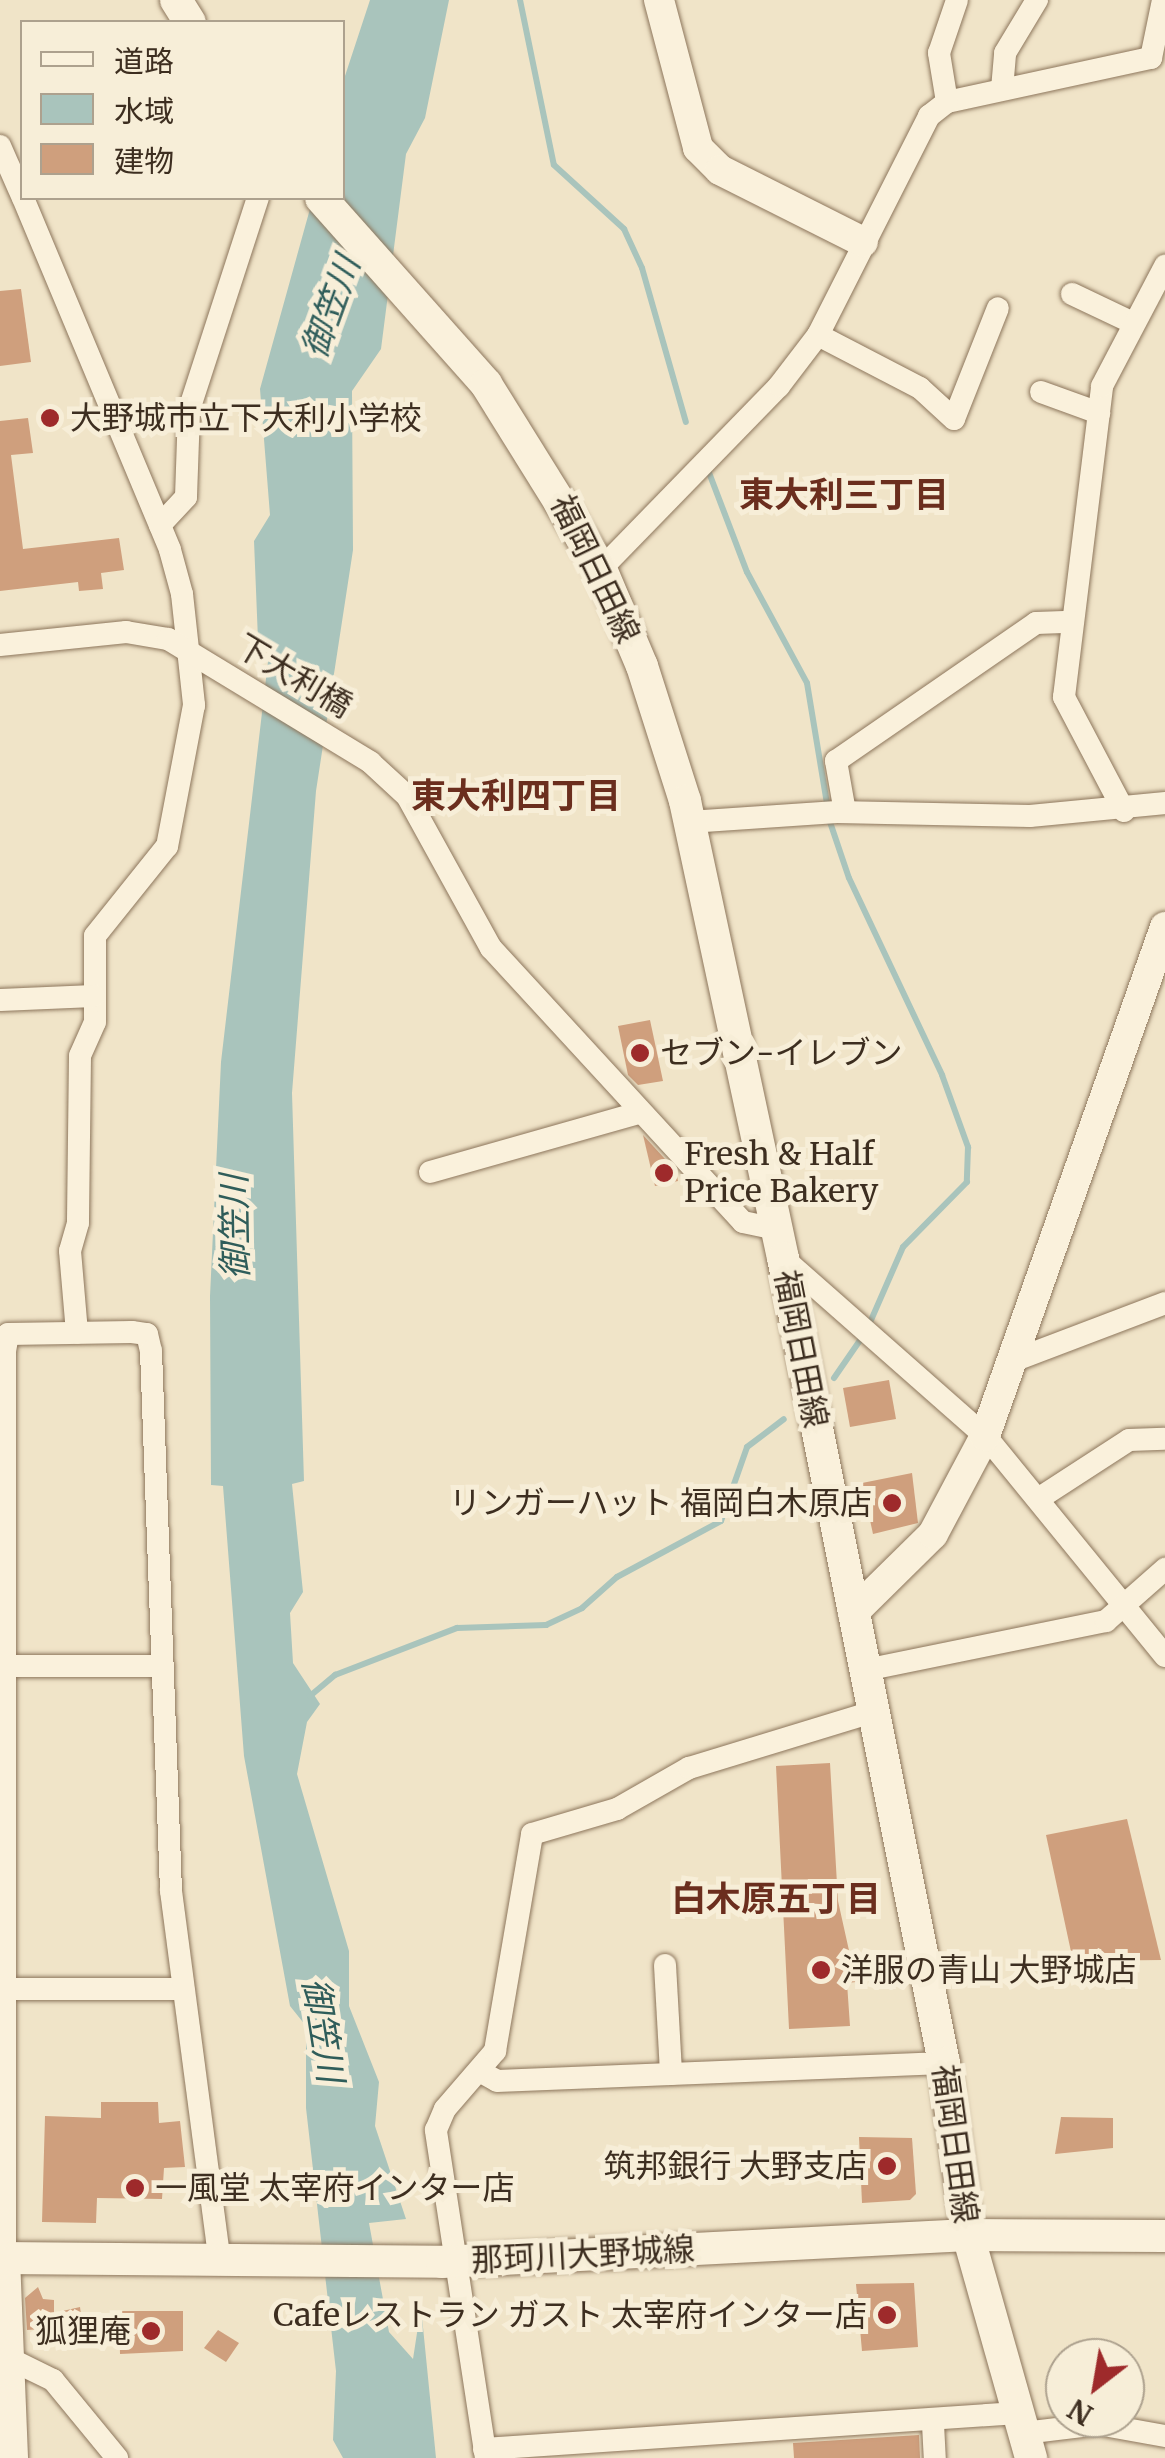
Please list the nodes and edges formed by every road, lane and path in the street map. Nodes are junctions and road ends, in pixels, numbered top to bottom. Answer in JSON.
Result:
{"nodes":[{"id":1,"x":660,"y":0,"type":"edge"},
{"id":2,"x":957,"y":0,"type":"edge"},
{"id":3,"x":1038,"y":0,"type":"edge"},
{"id":4,"x":1163,"y":0,"type":"edge"},
{"id":5,"x":1161,"y":58,"type":"edge"},
{"id":6,"x":1002,"y":90,"type":"junction"},
{"id":7,"x":947,"y":102,"type":"junction"},
{"id":8,"x":0,"y":146,"type":"edge"},
{"id":9,"x":20,"y":190,"type":"edge"},
{"id":10,"x":24,"y":200,"type":"edge"},
{"id":11,"x":257,"y":200,"type":"edge"},
{"id":12,"x":323,"y":200,"type":"edge"},
{"id":13,"x":863,"y":242,"type":"junction"},
{"id":14,"x":1165,"y":266,"type":"edge"},
{"id":15,"x":1072,"y":294,"type":"dead end"},
{"id":16,"x":998,"y":308,"type":"dead end"},
{"id":17,"x":1133,"y":323,"type":"junction"},
{"id":18,"x":818,"y":335,"type":"junction"},
{"id":19,"x":1041,"y":392,"type":"dead end"},
{"id":20,"x":1100,"y":413,"type":"junction"},
{"id":21,"x":160,"y":525,"type":"junction"},
{"id":22,"x":601,"y":569,"type":"junction"},
{"id":23,"x":1071,"y":622,"type":"junction"},
{"id":24,"x":0,"y":646,"type":"edge"},
{"id":25,"x":195,"y":655,"type":"junction"},
{"id":26,"x":1165,"y":802,"type":"edge"},
{"id":27,"x":1124,"y":811,"type":"junction"},
{"id":28,"x":835,"y":812,"type":"junction"},
{"id":29,"x":689,"y":822,"type":"junction"},
{"id":30,"x":1165,"y":927,"type":"edge"},
{"id":31,"x":94,"y":996,"type":"junction"},
{"id":32,"x":0,"y":1000,"type":"edge"},
{"id":33,"x":639,"y":1113,"type":"junction"},
{"id":34,"x":430,"y":1172,"type":"dead end"},
{"id":35,"x":779,"y":1244,"type":"junction"},
{"id":36,"x":1165,"y":1303,"type":"edge"},
{"id":37,"x":77,"y":1333,"type":"junction"},
{"id":38,"x":1010,"y":1362,"type":"junction"},
{"id":39,"x":985,"y":1436,"type":"junction"},
{"id":40,"x":1164,"y":1439,"type":"edge"},
{"id":41,"x":1038,"y":1500,"type":"junction"},
{"id":42,"x":1165,"y":1569,"type":"edge"},
{"id":43,"x":1122,"y":1603,"type":"junction"},
{"id":44,"x":854,"y":1613,"type":"junction"},
{"id":45,"x":1165,"y":1656,"type":"edge"},
{"id":46,"x":2,"y":1666,"type":"edge"},
{"id":47,"x":160,"y":1666,"type":"junction"},
{"id":48,"x":865,"y":1670,"type":"junction"},
{"id":49,"x":872,"y":1712,"type":"junction"},
{"id":50,"x":665,"y":1965,"type":"dead end"},
{"id":51,"x":2,"y":1989,"type":"edge"},
{"id":52,"x":181,"y":1989,"type":"junction"},
{"id":53,"x":944,"y":2063,"type":"junction"},
{"id":54,"x":481,"y":2072,"type":"junction"},
{"id":55,"x":672,"y":2074,"type":"junction"},
{"id":56,"x":968,"y":2234,"type":"junction"},
{"id":57,"x":1165,"y":2236,"type":"edge"},
{"id":58,"x":2,"y":2258,"type":"edge"},
{"id":59,"x":450,"y":2262,"type":"junction"},
{"id":60,"x":220,"y":2264,"type":"junction"},
{"id":61,"x":10,"y":2360,"type":"junction"},
{"id":62,"x":933,"y":2424,"type":"junction"},
{"id":63,"x":1024,"y":2435,"type":"edge"},
{"id":64,"x":1165,"y":2436,"type":"edge"},
{"id":65,"x":484,"y":2453,"type":"edge"},
{"id":66,"x":13,"y":2458,"type":"edge"},
{"id":67,"x":118,"y":2458,"type":"edge"},
{"id":68,"x":935,"y":2458,"type":"edge"}],
"edges":[{"from":1,"to":13,"type":"street"},
{"from":2,"to":7,"type":"street"},
{"from":3,"to":6,"type":"street"},
{"from":4,"to":5,"type":"street"},
{"from":5,"to":6,"type":"street"},
{"from":6,"to":7,"type":"street"},
{"from":7,"to":13,"type":"street"},
{"from":8,"to":9,"type":"street"},
{"from":10,"to":21,"type":"street"},
{"from":11,"to":21,"type":"street"},
{"from":12,"to":22,"type":"main road","name":"福岡日田線"},
{"from":13,"to":18,"type":"street"},
{"from":14,"to":17,"type":"street"},
{"from":15,"to":17,"type":"street"},
{"from":16,"to":18,"type":"street"},
{"from":17,"to":20,"type":"street"},
{"from":18,"to":22,"type":"street"},
{"from":19,"to":20,"type":"street"},
{"from":20,"to":23,"type":"street"},
{"from":21,"to":25,"type":"street"},
{"from":22,"to":29,"type":"main road","name":"福岡日田線"},
{"from":23,"to":27,"type":"street"},
{"from":23,"to":28,"type":"street"},
{"from":24,"to":25,"type":"street","name":"下大利橋"},
{"from":25,"to":31,"type":"street"},
{"from":25,"to":33,"type":"street","name":"下大利橋"},
{"from":26,"to":27,"type":"street"},
{"from":27,"to":28,"type":"street"},
{"from":28,"to":29,"type":"street"},
{"from":29,"to":35,"type":"main road","name":"福岡日田線"},
{"from":30,"to":38,"type":"street"},
{"from":31,"to":32,"type":"street"},
{"from":31,"to":37,"type":"street"},
{"from":33,"to":34,"type":"street"},
{"from":33,"to":35,"type":"street","name":"下大利橋"},
{"from":35,"to":39,"type":"street","name":"下大利橋"},
{"from":35,"to":44,"type":"main road","name":"福岡日田線"},
{"from":36,"to":38,"type":"street"},
{"from":37,"to":46,"type":"street"},
{"from":37,"to":47,"type":"street"},
{"from":38,"to":39,"type":"street"},
{"from":39,"to":41,"type":"street","name":"下大利橋"},
{"from":39,"to":44,"type":"street"},
{"from":40,"to":41,"type":"street"},
{"from":41,"to":43,"type":"street","name":"下大利橋"},
{"from":42,"to":43,"type":"street"},
{"from":43,"to":45,"type":"street","name":"下大利橋"},
{"from":43,"to":48,"type":"street"},
{"from":44,"to":48,"type":"main road","name":"福岡日田線"},
{"from":46,"to":47,"type":"street"},
{"from":46,"to":51,"type":"street"},
{"from":47,"to":52,"type":"street"},
{"from":48,"to":49,"type":"main road","name":"福岡日田線"},
{"from":49,"to":53,"type":"main road","name":"福岡日田線"},
{"from":49,"to":54,"type":"street"},
{"from":50,"to":55,"type":"street"},
{"from":51,"to":52,"type":"street"},
{"from":51,"to":58,"type":"street"},
{"from":52,"to":60,"type":"street"},
{"from":53,"to":55,"type":"street"},
{"from":53,"to":56,"type":"main road","name":"福岡日田線"},
{"from":54,"to":55,"type":"street"},
{"from":54,"to":59,"type":"street"},
{"from":56,"to":57,"type":"main road","name":"那珂川大野城線"},
{"from":56,"to":59,"type":"main road","name":"那珂川大野城線"},
{"from":56,"to":63,"type":"main road","name":"福岡日田線"},
{"from":58,"to":60,"type":"main road","name":"那珂川大野城線"},
{"from":58,"to":61,"type":"street"},
{"from":59,"to":60,"type":"main road","name":"那珂川大野城線"},
{"from":59,"to":65,"type":"street"},
{"from":61,"to":66,"type":"street"},
{"from":61,"to":67,"type":"street"},
{"from":62,"to":63,"type":"street"},
{"from":62,"to":65,"type":"street"},
{"from":62,"to":68,"type":"street"},
{"from":63,"to":64,"type":"street"}]}
